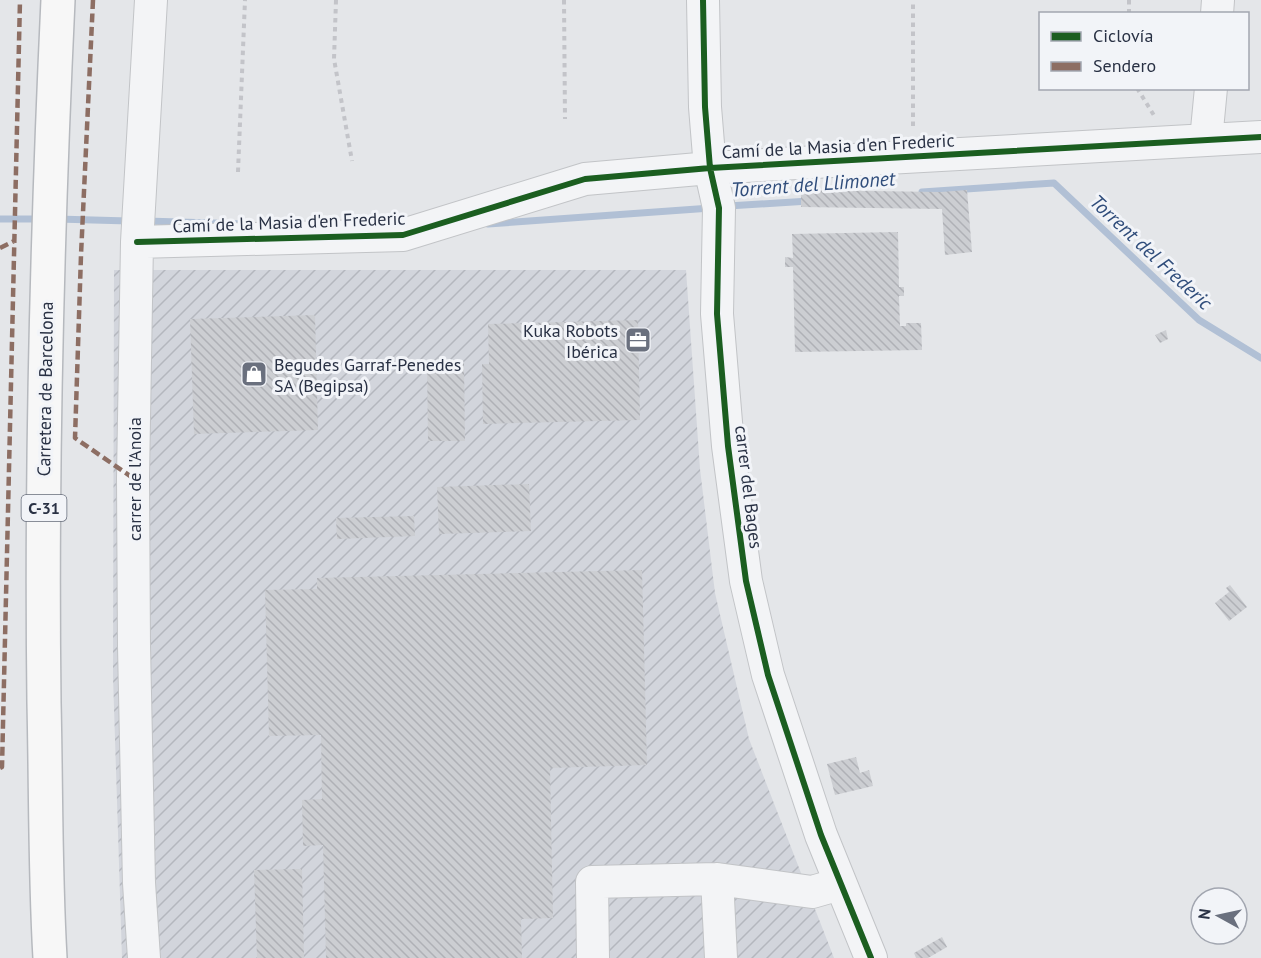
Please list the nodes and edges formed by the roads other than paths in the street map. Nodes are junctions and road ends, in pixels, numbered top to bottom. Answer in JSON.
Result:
{"nodes":[{"id":1,"x":58,"y":0,"type":"edge"},
{"id":2,"x":151,"y":0,"type":"edge"},
{"id":3,"x":703,"y":0,"type":"edge"},
{"id":4,"x":1211,"y":90,"type":"edge"},
{"id":5,"x":1261,"y":137,"type":"edge"},
{"id":6,"x":1206,"y":140,"type":"junction"},
{"id":7,"x":710,"y":168,"type":"junction"},
{"id":8,"x":137,"y":242,"type":"junction"},
{"id":9,"x":717,"y":879,"type":"junction"},
{"id":10,"x":840,"y":884,"type":"junction"},
{"id":11,"x":50,"y":958,"type":"edge"},
{"id":12,"x":144,"y":958,"type":"edge"},
{"id":13,"x":593,"y":958,"type":"edge"},
{"id":14,"x":721,"y":958,"type":"edge"},
{"id":15,"x":871,"y":958,"type":"edge"}],
"edges":[{"from":1,"to":11,"type":"highway","name":"Carretera de Barcelona","number":"C-31"},
{"from":2,"to":8,"type":"street","name":"carrer de l'Anoia"},
{"from":3,"to":7,"type":"street","name":"carrer del Bages"},
{"from":4,"to":6,"type":"street"},
{"from":5,"to":6,"type":"street","name":"Camí de la Masia d'en Frederic"},
{"from":6,"to":7,"type":"street","name":"Camí de la Masia d'en Frederic"},
{"from":7,"to":8,"type":"street","name":"Camí de la Masia d'en Frederic"},
{"from":7,"to":10,"type":"street","name":"carrer del Bages"},
{"from":8,"to":12,"type":"street","name":"carrer de l'Anoia"},
{"from":9,"to":10,"type":"street"},
{"from":9,"to":13,"type":"street"},
{"from":9,"to":14,"type":"street"},
{"from":10,"to":15,"type":"street","name":"carrer del Bages"}]}
